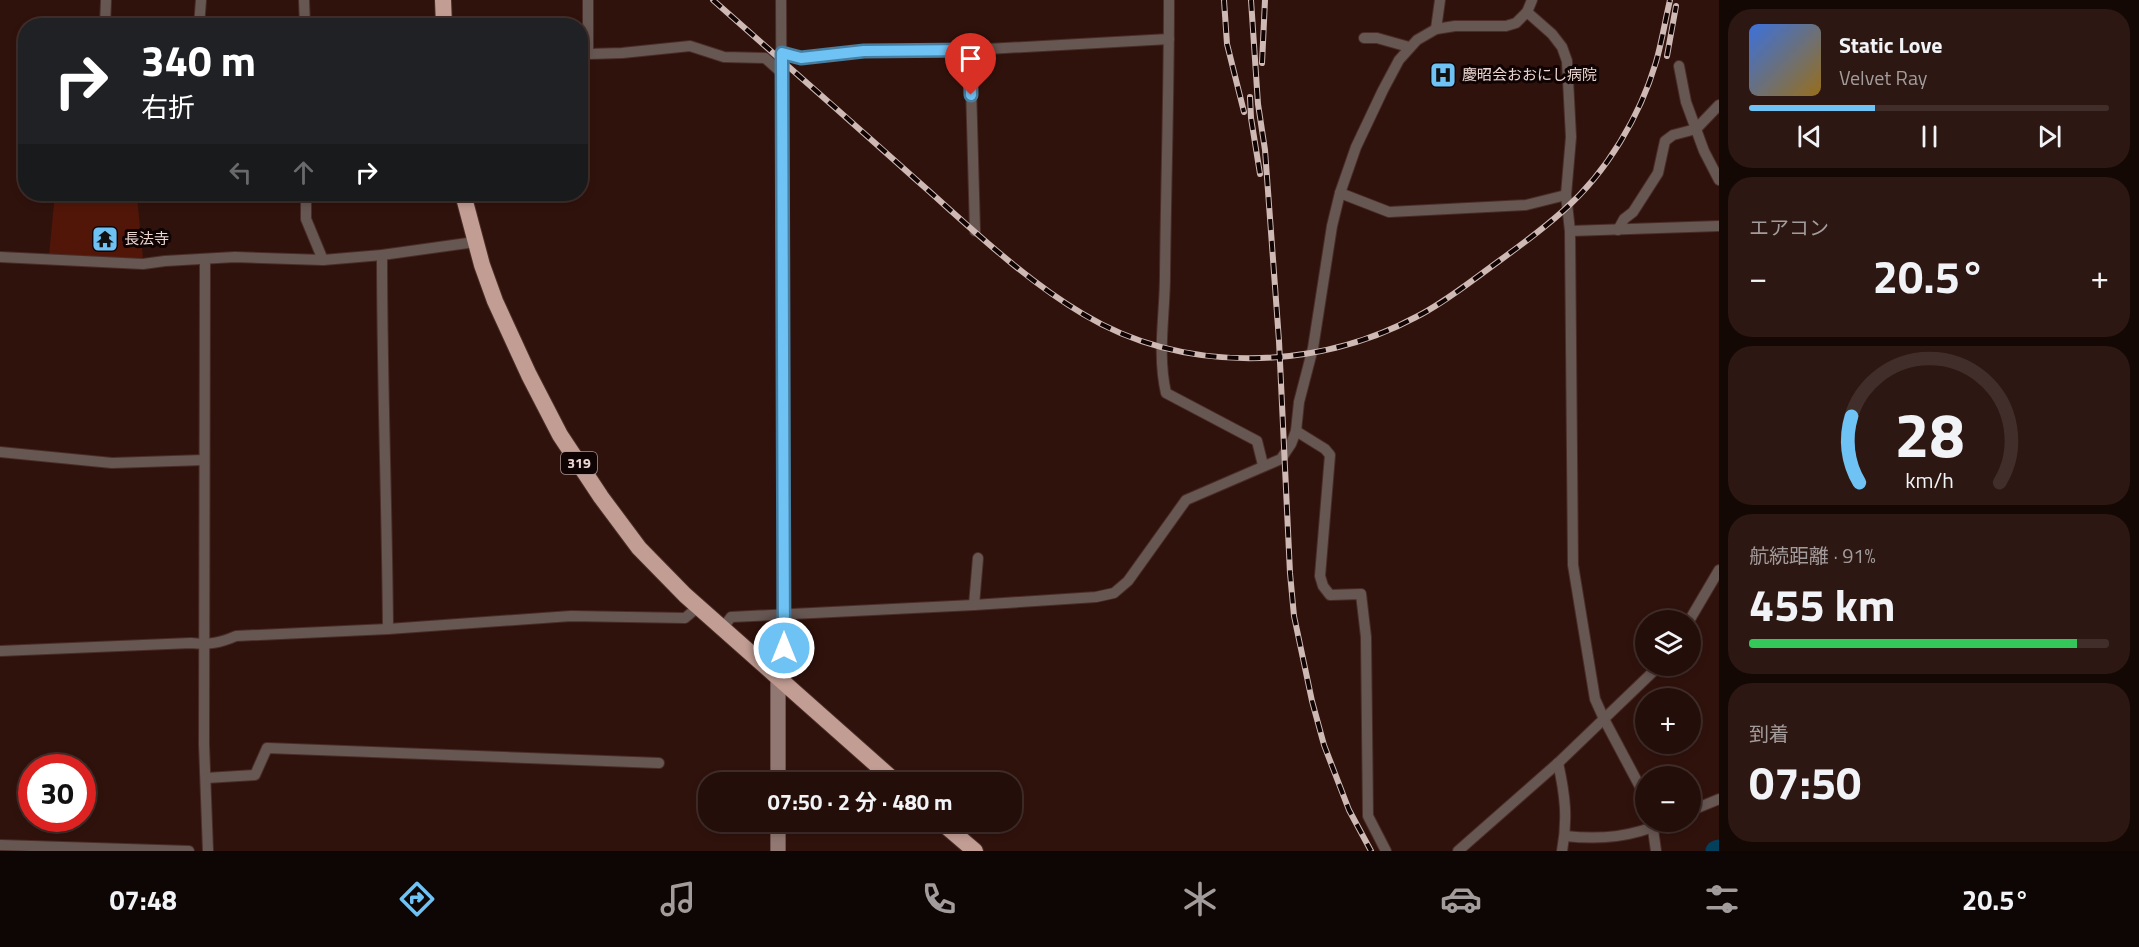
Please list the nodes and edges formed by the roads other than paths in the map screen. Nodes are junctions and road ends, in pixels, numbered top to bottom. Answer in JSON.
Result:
{"nodes":[{"id":1,"x":106,"y":0,"type":"edge"},
{"id":2,"x":201,"y":0,"type":"edge"},
{"id":3,"x":304,"y":0,"type":"edge"},
{"id":4,"x":443,"y":0,"type":"edge"},
{"id":5,"x":588,"y":0,"type":"edge"},
{"id":6,"x":781,"y":0,"type":"edge"},
{"id":7,"x":1169,"y":0,"type":"edge"},
{"id":8,"x":1440,"y":0,"type":"edge"},
{"id":9,"x":1532,"y":0,"type":"edge"},
{"id":10,"x":1527,"y":12,"type":"junction"},
{"id":11,"x":105,"y":18,"type":"edge"},
{"id":12,"x":200,"y":18,"type":"edge"},
{"id":13,"x":305,"y":18,"type":"edge"},
{"id":14,"x":444,"y":18,"type":"edge"},
{"id":15,"x":587,"y":18,"type":"edge"},
{"id":16,"x":1436,"y":29,"type":"junction"},
{"id":17,"x":1364,"y":38,"type":"dead end"},
{"id":18,"x":1169,"y":39,"type":"junction"},
{"id":19,"x":1409,"y":47,"type":"junction"},
{"id":20,"x":970,"y":50,"type":"junction"},
{"id":21,"x":782,"y":53,"type":"junction"},
{"id":22,"x":588,"y":54,"type":"edge"},
{"id":23,"x":1679,"y":66,"type":"dead end"},
{"id":24,"x":782,"y":73,"type":"junction"},
{"id":25,"x":1719,"y":105,"type":"edge"},
{"id":26,"x":1696,"y":129,"type":"junction"},
{"id":27,"x":1719,"y":180,"type":"edge"},
{"id":28,"x":1340,"y":193,"type":"junction"},
{"id":29,"x":1566,"y":195,"type":"junction"},
{"id":30,"x":306,"y":201,"type":"edge"},
{"id":31,"x":465,"y":201,"type":"edge"},
{"id":32,"x":1719,"y":226,"type":"edge"},
{"id":33,"x":1618,"y":230,"type":"junction"},
{"id":34,"x":975,"y":231,"type":"dead end"},
{"id":35,"x":1570,"y":231,"type":"junction"},
{"id":36,"x":475,"y":242,"type":"junction"},
{"id":37,"x":382,"y":255,"type":"junction"},
{"id":38,"x":0,"y":257,"type":"edge"},
{"id":39,"x":205,"y":259,"type":"junction"},
{"id":40,"x":323,"y":260,"type":"junction"},
{"id":41,"x":1296,"y":431,"type":"junction"},
{"id":42,"x":0,"y":453,"type":"edge"},
{"id":43,"x":204,"y":460,"type":"junction"},
{"id":44,"x":1263,"y":465,"type":"junction"},
{"id":45,"x":978,"y":558,"type":"dead end"},
{"id":46,"x":1719,"y":570,"type":"edge"},
{"id":47,"x":974,"y":605,"type":"junction"},
{"id":48,"x":698,"y":607,"type":"junction"},
{"id":49,"x":1695,"y":610,"type":"edge"},
{"id":50,"x":784,"y":615,"type":"junction"},
{"id":51,"x":388,"y":629,"type":"junction"},
{"id":52,"x":722,"y":629,"type":"junction"},
{"id":53,"x":204,"y":645,"type":"junction"},
{"id":54,"x":0,"y":651,"type":"edge"},
{"id":55,"x":1649,"y":676,"type":"edge"},
{"id":56,"x":778,"y":680,"type":"junction"},
{"id":57,"x":1604,"y":719,"type":"junction"},
{"id":58,"x":1558,"y":763,"type":"junction"},
{"id":59,"x":659,"y":764,"type":"dead end"},
{"id":60,"x":778,"y":772,"type":"edge"},
{"id":61,"x":884,"y":772,"type":"edge"},
{"id":62,"x":1635,"y":777,"type":"edge"},
{"id":63,"x":206,"y":778,"type":"junction"},
{"id":64,"x":1719,"y":799,"type":"edge"},
{"id":65,"x":1701,"y":806,"type":"edge"},
{"id":66,"x":1635,"y":831,"type":"edge"},
{"id":67,"x":778,"y":832,"type":"edge"},
{"id":68,"x":953,"y":832,"type":"edge"},
{"id":69,"x":1654,"y":832,"type":"edge"},
{"id":70,"x":1565,"y":836,"type":"junction"},
{"id":71,"x":0,"y":845,"type":"edge"},
{"id":72,"x":189,"y":851,"type":"edge"},
{"id":73,"x":208,"y":851,"type":"edge"},
{"id":74,"x":778,"y":851,"type":"edge"},
{"id":75,"x":975,"y":851,"type":"edge"},
{"id":76,"x":1386,"y":851,"type":"edge"},
{"id":77,"x":1458,"y":851,"type":"edge"},
{"id":78,"x":1562,"y":851,"type":"edge"},
{"id":79,"x":1656,"y":851,"type":"edge"}],
"edges":[{"from":1,"to":11,"type":"street"},
{"from":2,"to":12,"type":"street"},
{"from":3,"to":13,"type":"street"},
{"from":4,"to":14,"type":"highway"},
{"from":5,"to":15,"type":"street"},
{"from":6,"to":21,"type":"street"},
{"from":7,"to":18,"type":"street"},
{"from":8,"to":16,"type":"street"},
{"from":9,"to":10,"type":"street"},
{"from":10,"to":16,"type":"street"},
{"from":10,"to":29,"type":"street"},
{"from":16,"to":19,"type":"street"},
{"from":17,"to":19,"type":"street"},
{"from":18,"to":20,"type":"street"},
{"from":18,"to":44,"type":"street"},
{"from":19,"to":28,"type":"street"},
{"from":20,"to":21,"type":"street"},
{"from":20,"to":34,"type":"street"},
{"from":21,"to":24,"type":"street"},
{"from":22,"to":24,"type":"street"},
{"from":23,"to":26,"type":"street"},
{"from":24,"to":50,"type":"street"},
{"from":25,"to":26,"type":"street"},
{"from":26,"to":27,"type":"street"},
{"from":26,"to":33,"type":"street"},
{"from":28,"to":29,"type":"street"},
{"from":28,"to":41,"type":"street"},
{"from":29,"to":35,"type":"street"},
{"from":30,"to":40,"type":"street"},
{"from":31,"to":36,"type":"highway","number":"319"},
{"from":32,"to":33,"type":"street"},
{"from":33,"to":35,"type":"street"},
{"from":35,"to":57,"type":"street"},
{"from":36,"to":37,"type":"street"},
{"from":36,"to":48,"type":"highway","number":"319"},
{"from":37,"to":40,"type":"street"},
{"from":37,"to":51,"type":"street"},
{"from":38,"to":39,"type":"street"},
{"from":39,"to":40,"type":"street"},
{"from":39,"to":43,"type":"street"},
{"from":41,"to":44,"type":"street"},
{"from":41,"to":76,"type":"street"},
{"from":42,"to":43,"type":"street"},
{"from":43,"to":53,"type":"street"},
{"from":44,"to":47,"type":"street"},
{"from":45,"to":47,"type":"street"},
{"from":46,"to":49,"type":"street"},
{"from":47,"to":50,"type":"street"},
{"from":48,"to":51,"type":"street"},
{"from":48,"to":52,"type":"highway","number":"319"},
{"from":50,"to":52,"type":"street"},
{"from":50,"to":56,"type":"street"},
{"from":51,"to":53,"type":"street"},
{"from":52,"to":56,"type":"highway","number":"319"},
{"from":53,"to":54,"type":"street"},
{"from":53,"to":63,"type":"street"},
{"from":55,"to":57,"type":"street"},
{"from":56,"to":60,"type":"main road"},
{"from":56,"to":61,"type":"highway","number":"319"},
{"from":57,"to":58,"type":"street"},
{"from":57,"to":62,"type":"street"},
{"from":58,"to":70,"type":"street"},
{"from":58,"to":77,"type":"street"},
{"from":59,"to":63,"type":"street"},
{"from":63,"to":73,"type":"street"},
{"from":64,"to":65,"type":"street"},
{"from":66,"to":70,"type":"street"},
{"from":67,"to":74,"type":"main road"},
{"from":68,"to":75,"type":"highway"},
{"from":69,"to":79,"type":"street"},
{"from":70,"to":78,"type":"street"},
{"from":71,"to":72,"type":"street"}]}
